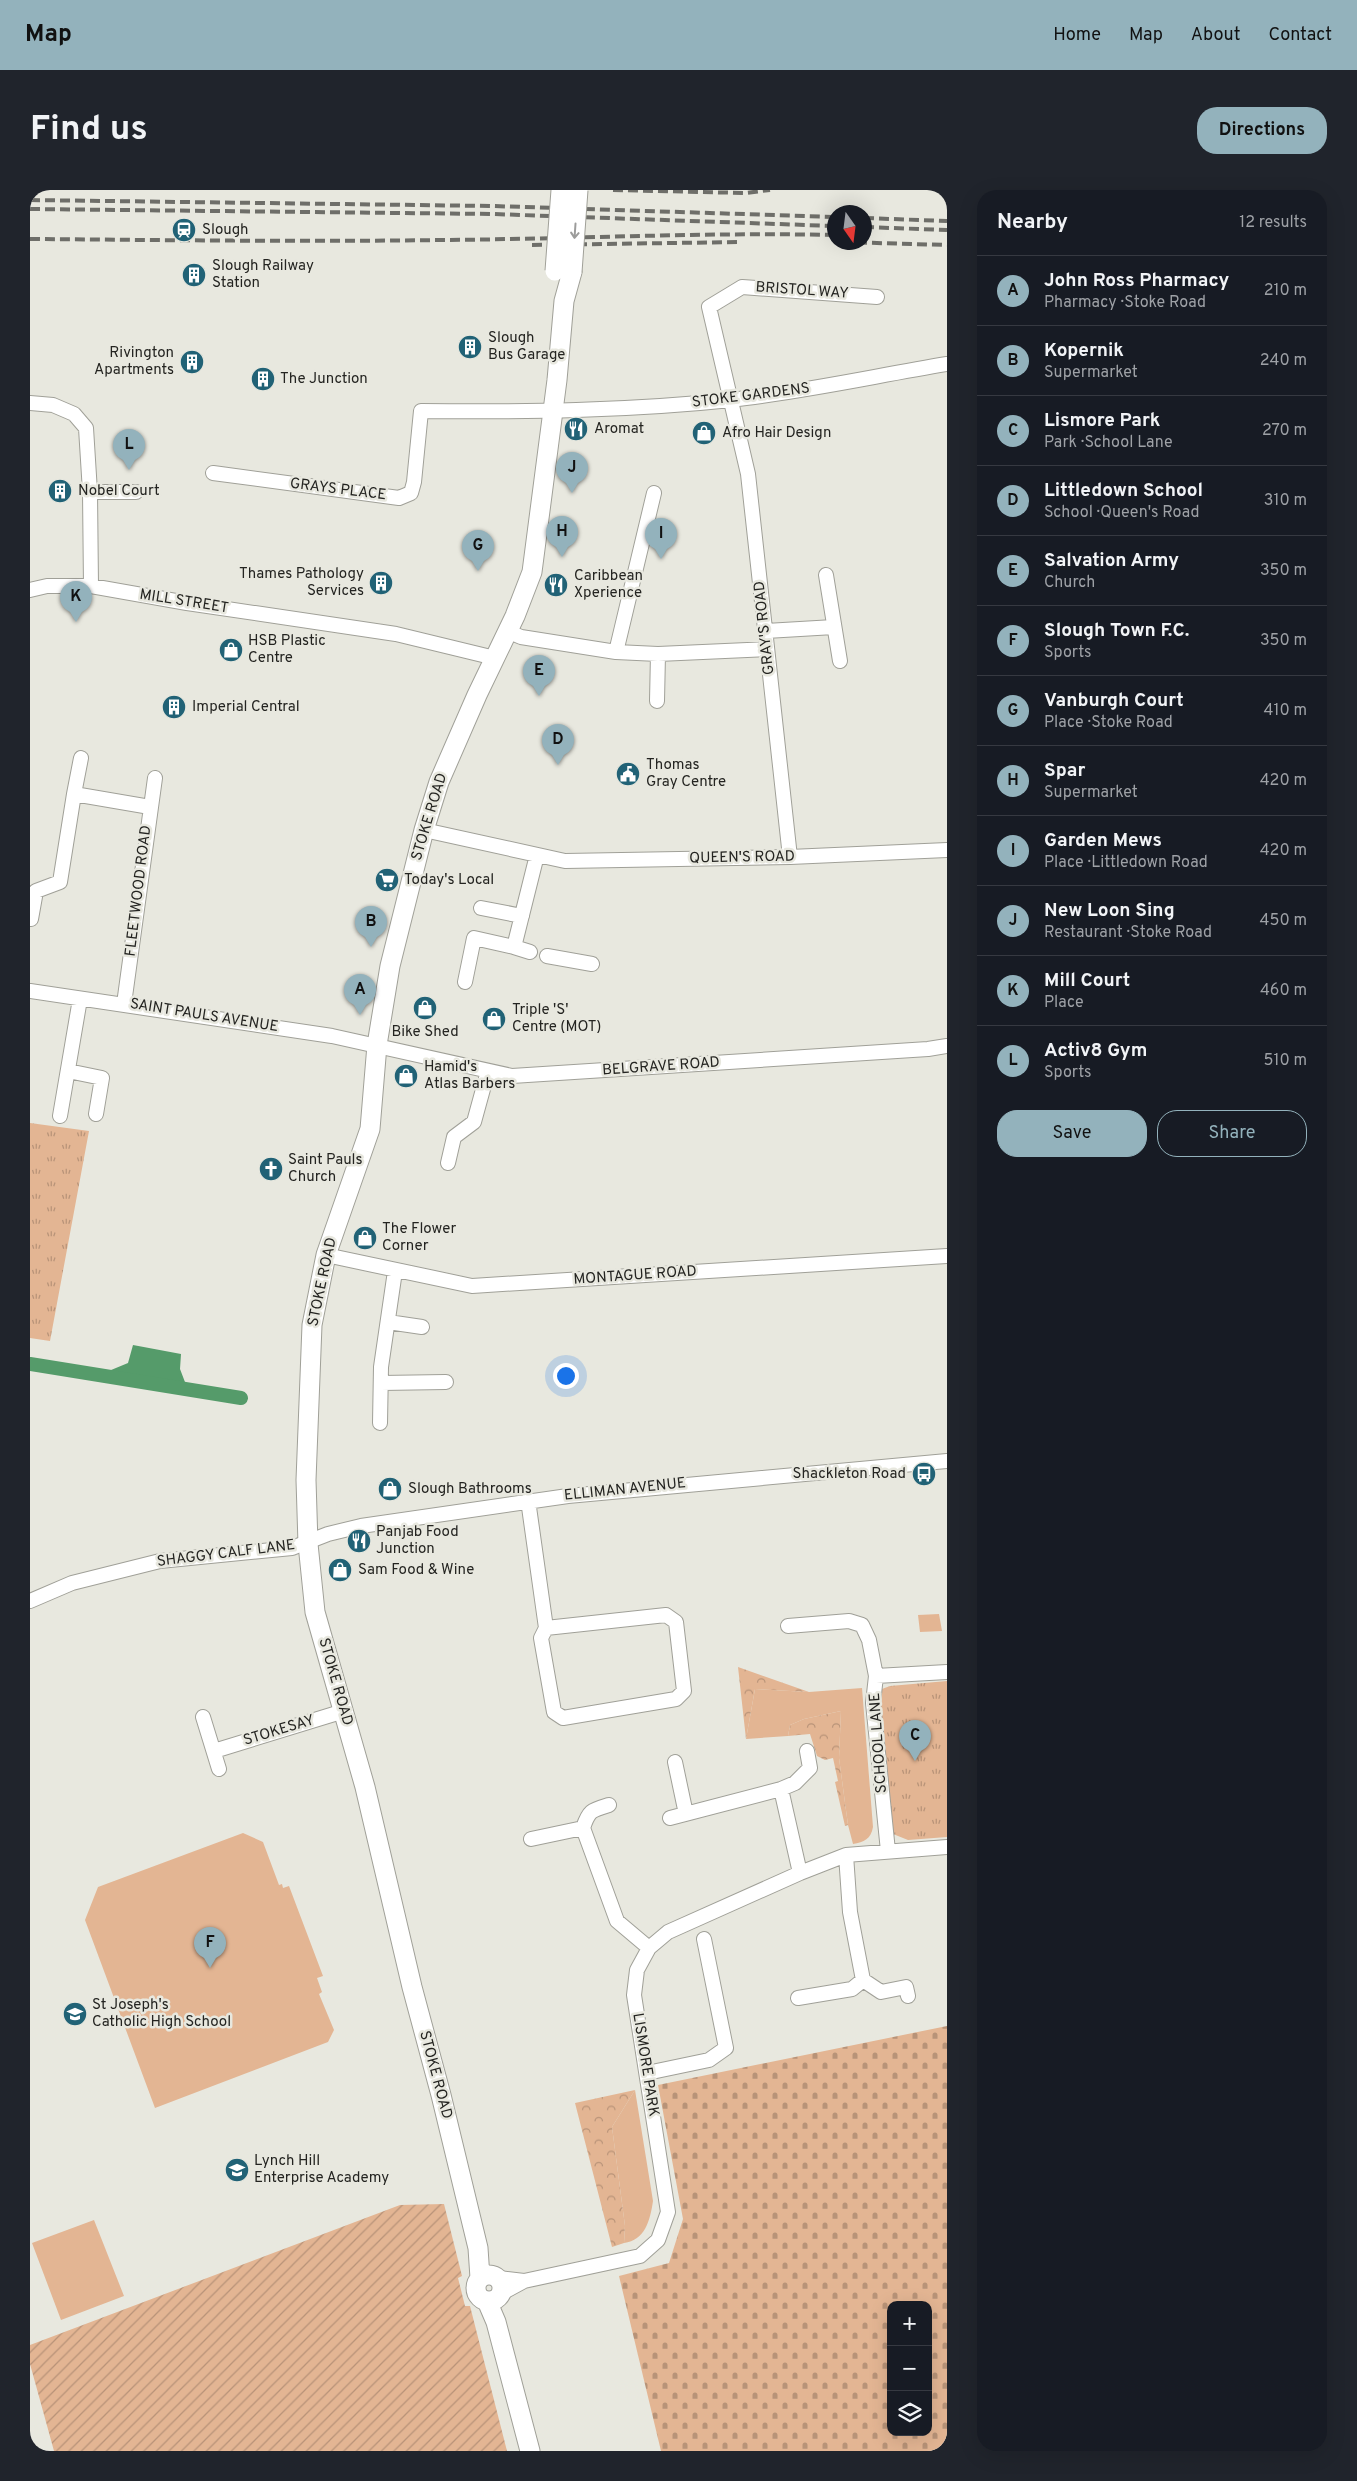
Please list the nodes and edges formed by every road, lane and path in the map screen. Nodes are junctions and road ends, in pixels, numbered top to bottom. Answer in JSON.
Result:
{"nodes":[{"id":1,"x":561,"y":190,"type":"edge"},
{"id":2,"x":578,"y":190,"type":"edge"},
{"id":3,"x":564,"y":272,"type":"junction"},
{"id":4,"x":877,"y":297,"type":"dead end"},
{"id":5,"x":947,"y":364,"type":"edge"},
{"id":6,"x":732,"y":400,"type":"junction"},
{"id":7,"x":30,"y":403,"type":"edge"},
{"id":8,"x":552,"y":410,"type":"junction"},
{"id":9,"x":421,"y":411,"type":"joint"},
{"id":10,"x":213,"y":473,"type":"dead end"},
{"id":11,"x":90,"y":492,"type":"junction"},
{"id":12,"x":136,"y":492,"type":"dead end"},
{"id":13,"x":654,"y":493,"type":"dead end"},
{"id":14,"x":826,"y":575,"type":"dead end"},
{"id":15,"x":91,"y":586,"type":"junction"},
{"id":16,"x":30,"y":590,"type":"edge"},
{"id":17,"x":834,"y":628,"type":"junction"},
{"id":18,"x":507,"y":631,"type":"junction"},
{"id":19,"x":766,"y":631,"type":"junction"},
{"id":20,"x":767,"y":649,"type":"junction"},
{"id":21,"x":616,"y":652,"type":"junction"},
{"id":22,"x":658,"y":654,"type":"junction"},
{"id":23,"x":494,"y":658,"type":"junction"},
{"id":24,"x":840,"y":661,"type":"dead end"},
{"id":25,"x":657,"y":701,"type":"dead end"},
{"id":26,"x":81,"y":758,"type":"dead end"},
{"id":27,"x":155,"y":778,"type":"dead end"},
{"id":28,"x":74,"y":794,"type":"junction"},
{"id":29,"x":150,"y":807,"type":"junction"},
{"id":30,"x":424,"y":830,"type":"junction"},
{"id":31,"x":947,"y":850,"type":"edge"},
{"id":32,"x":537,"y":855,"type":"junction"},
{"id":33,"x":790,"y":857,"type":"junction"},
{"id":34,"x":33,"y":890,"type":"edge"},
{"id":35,"x":481,"y":908,"type":"dead end"},
{"id":36,"x":522,"y":916,"type":"junction"},
{"id":37,"x":31,"y":919,"type":"dead end"},
{"id":38,"x":514,"y":947,"type":"junction"},
{"id":39,"x":530,"y":952,"type":"dead end"},
{"id":40,"x":547,"y":956,"type":"dead end"},
{"id":41,"x":592,"y":964,"type":"dead end"},
{"id":42,"x":465,"y":982,"type":"dead end"},
{"id":43,"x":30,"y":991,"type":"edge"},
{"id":44,"x":80,"y":999,"type":"junction"},
{"id":45,"x":124,"y":1004,"type":"junction"},
{"id":46,"x":377,"y":1045,"type":"junction"},
{"id":47,"x":947,"y":1046,"type":"edge"},
{"id":48,"x":68,"y":1071,"type":"junction"},
{"id":49,"x":488,"y":1071,"type":"junction"},
{"id":50,"x":96,"y":1114,"type":"dead end"},
{"id":51,"x":60,"y":1116,"type":"dead end"},
{"id":52,"x":448,"y":1163,"type":"dead end"},
{"id":53,"x":326,"y":1255,"type":"junction"},
{"id":54,"x":947,"y":1256,"type":"edge"},
{"id":55,"x":395,"y":1271,"type":"junction"},
{"id":56,"x":388,"y":1322,"type":"junction"},
{"id":57,"x":422,"y":1326,"type":"dead end"},
{"id":58,"x":381,"y":1382,"type":"junction"},
{"id":59,"x":446,"y":1382,"type":"dead end"},
{"id":60,"x":380,"y":1422,"type":"dead end"},
{"id":61,"x":947,"y":1461,"type":"edge"},
{"id":62,"x":528,"y":1500,"type":"junction"},
{"id":63,"x":308,"y":1544,"type":"junction"},
{"id":64,"x":30,"y":1602,"type":"edge"},
{"id":65,"x":788,"y":1626,"type":"dead end"},
{"id":66,"x":546,"y":1628,"type":"junction"},
{"id":67,"x":947,"y":1672,"type":"edge"},
{"id":68,"x":876,"y":1676,"type":"junction"},
{"id":69,"x":344,"y":1711,"type":"junction"},
{"id":70,"x":203,"y":1717,"type":"dead end"},
{"id":71,"x":214,"y":1751,"type":"junction"},
{"id":72,"x":807,"y":1751,"type":"dead end"},
{"id":73,"x":675,"y":1762,"type":"dead end"},
{"id":74,"x":219,"y":1769,"type":"dead end"},
{"id":75,"x":781,"y":1789,"type":"junction"},
{"id":76,"x":609,"y":1805,"type":"dead end"},
{"id":77,"x":686,"y":1814,"type":"junction"},
{"id":78,"x":670,"y":1818,"type":"dead end"},
{"id":79,"x":583,"y":1828,"type":"junction"},
{"id":80,"x":531,"y":1839,"type":"dead end"},
{"id":81,"x":947,"y":1847,"type":"edge"},
{"id":82,"x":888,"y":1851,"type":"junction"},
{"id":83,"x":846,"y":1855,"type":"junction"},
{"id":84,"x":800,"y":1873,"type":"junction"},
{"id":85,"x":704,"y":1939,"type":"dead end"},
{"id":86,"x":649,"y":1948,"type":"junction"},
{"id":87,"x":863,"y":1980,"type":"junction"},
{"id":88,"x":908,"y":1996,"type":"dead end"},
{"id":89,"x":798,"y":1998,"type":"dead end"},
{"id":90,"x":647,"y":2073,"type":"junction"},
{"id":91,"x":493,"y":2287,"type":"junction"},
{"id":92,"x":530,"y":2451,"type":"edge"}],
"edges":[{"from":1,"to":3,"type":"main road","name":"STOKE ROAD","bridge":true},
{"from":2,"to":3,"type":"main road","name":"STOKE ROAD","one_way":true,"bridge":true},
{"from":3,"to":8,"type":"main road","name":"STOKE ROAD"},
{"from":4,"to":6,"type":"street","name":"BRISTOL WAY"},
{"from":5,"to":6,"type":"street","name":"STOKE GARDENS"},
{"from":6,"to":8,"type":"street","name":"STOKE GARDENS"},
{"from":6,"to":19,"type":"street","name":"GRAY'S ROAD"},
{"from":7,"to":11,"type":"street"},
{"from":8,"to":9,"type":"street","name":"STOKE GARDENS"},
{"from":8,"to":18,"type":"main road","name":"STOKE ROAD"},
{"from":9,"to":10,"type":"street","name":"GRAYS PLACE"},
{"from":11,"to":12,"type":"street"},
{"from":11,"to":15,"type":"street"},
{"from":13,"to":21,"type":"street"},
{"from":14,"to":17,"type":"street"},
{"from":15,"to":16,"type":"street","name":"MILL STREET"},
{"from":15,"to":23,"type":"street","name":"MILL STREET"},
{"from":17,"to":19,"type":"street"},
{"from":17,"to":24,"type":"street"},
{"from":18,"to":21,"type":"street"},
{"from":18,"to":23,"type":"main road","name":"STOKE ROAD"},
{"from":19,"to":20,"type":"street","name":"GRAY'S ROAD"},
{"from":20,"to":22,"type":"street"},
{"from":20,"to":33,"type":"street","name":"GRAY'S ROAD"},
{"from":21,"to":22,"type":"street"},
{"from":22,"to":25,"type":"street"},
{"from":23,"to":30,"type":"main road","name":"STOKE ROAD"},
{"from":26,"to":28,"type":"street"},
{"from":27,"to":29,"type":"street","name":"FLEETWOOD ROAD"},
{"from":28,"to":29,"type":"street"},
{"from":28,"to":34,"type":"street"},
{"from":29,"to":45,"type":"street","name":"FLEETWOOD ROAD"},
{"from":30,"to":32,"type":"street","name":"QUEEN'S ROAD"},
{"from":30,"to":46,"type":"main road","name":"STOKE ROAD"},
{"from":31,"to":33,"type":"street","name":"QUEEN'S ROAD"},
{"from":32,"to":33,"type":"street","name":"QUEEN'S ROAD"},
{"from":32,"to":36,"type":"street"},
{"from":34,"to":37,"type":"street"},
{"from":35,"to":36,"type":"street"},
{"from":36,"to":38,"type":"street"},
{"from":38,"to":39,"type":"street"},
{"from":38,"to":42,"type":"street"},
{"from":40,"to":41,"type":"street"},
{"from":43,"to":44,"type":"street","name":"SAINT PAULS AVENUE"},
{"from":44,"to":45,"type":"street","name":"SAINT PAULS AVENUE"},
{"from":44,"to":48,"type":"street"},
{"from":45,"to":46,"type":"street","name":"SAINT PAULS AVENUE"},
{"from":46,"to":49,"type":"street","name":"BELGRAVE ROAD"},
{"from":46,"to":53,"type":"main road","name":"STOKE ROAD"},
{"from":47,"to":49,"type":"street","name":"BELGRAVE ROAD"},
{"from":48,"to":50,"type":"street"},
{"from":48,"to":51,"type":"street"},
{"from":49,"to":52,"type":"street"},
{"from":53,"to":55,"type":"street","name":"MONTAGUE ROAD"},
{"from":53,"to":63,"type":"main road","name":"STOKE ROAD"},
{"from":54,"to":55,"type":"street","name":"MONTAGUE ROAD"},
{"from":55,"to":56,"type":"street"},
{"from":56,"to":57,"type":"street"},
{"from":56,"to":58,"type":"street"},
{"from":58,"to":59,"type":"street"},
{"from":58,"to":60,"type":"street"},
{"from":61,"to":62,"type":"street","name":"ELLIMAN AVENUE"},
{"from":62,"to":63,"type":"street","name":"ELLIMAN AVENUE"},
{"from":62,"to":66,"type":"street"},
{"from":63,"to":64,"type":"street","name":"SHAGGY CALF LANE"},
{"from":63,"to":69,"type":"main road","name":"STOKE ROAD"},
{"from":65,"to":68,"type":"street"},
{"from":66,"to":66,"type":"street"},
{"from":67,"to":68,"type":"street","name":"SCHOOL LANE"},
{"from":68,"to":82,"type":"street","name":"SCHOOL LANE"},
{"from":69,"to":71,"type":"street","name":"STOKESAY"},
{"from":69,"to":91,"type":"main road","name":"STOKE ROAD"},
{"from":70,"to":71,"type":"street"},
{"from":71,"to":74,"type":"street"},
{"from":72,"to":75,"type":"street"},
{"from":73,"to":77,"type":"street"},
{"from":75,"to":77,"type":"street"},
{"from":75,"to":84,"type":"street"},
{"from":76,"to":79,"type":"street"},
{"from":77,"to":78,"type":"street"},
{"from":79,"to":80,"type":"street"},
{"from":79,"to":86,"type":"street"},
{"from":81,"to":82,"type":"street","name":"LISMORE PARK"},
{"from":82,"to":83,"type":"street","name":"LISMORE PARK"},
{"from":83,"to":84,"type":"street","name":"LISMORE PARK"},
{"from":83,"to":87,"type":"street"},
{"from":84,"to":86,"type":"street","name":"LISMORE PARK"},
{"from":85,"to":90,"type":"street"},
{"from":86,"to":90,"type":"street","name":"LISMORE PARK"},
{"from":87,"to":88,"type":"street"},
{"from":87,"to":89,"type":"street"},
{"from":90,"to":91,"type":"street","name":"LISMORE PARK"},
{"from":91,"to":92,"type":"main road","name":"STOKE ROAD"}]}
